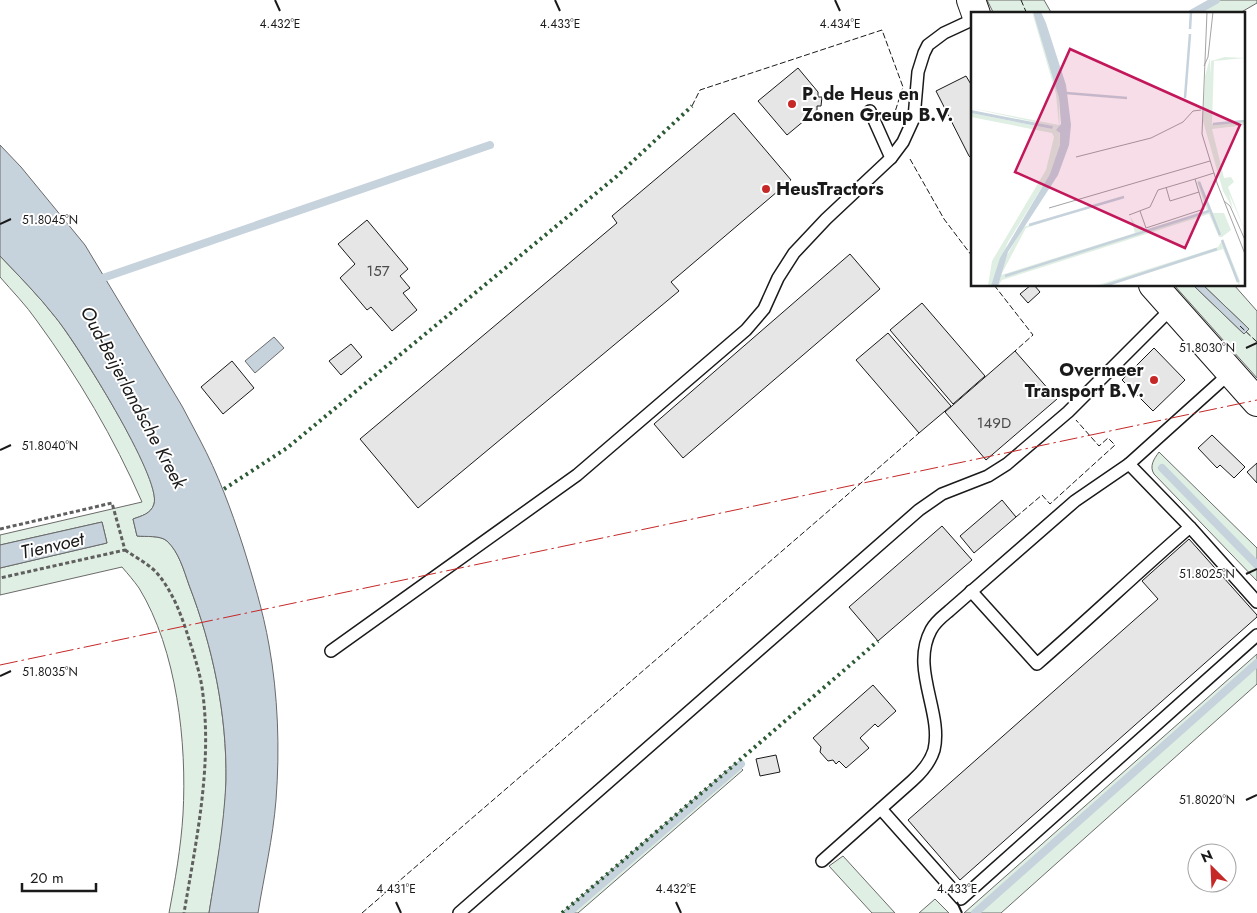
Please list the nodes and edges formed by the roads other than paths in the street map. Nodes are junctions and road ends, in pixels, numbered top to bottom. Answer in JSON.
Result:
{"nodes":[{"id":1,"x":970,"y":0,"type":"edge"},
{"id":2,"x":975,"y":12,"type":"edge"},
{"id":3,"x":971,"y":20,"type":"edge"},
{"id":4,"x":870,"y":111,"type":"dead end"},
{"id":5,"x":891,"y":158,"type":"junction"},
{"id":6,"x":1154,"y":286,"type":"edge"},
{"id":7,"x":1172,"y":308,"type":"junction"},
{"id":8,"x":1230,"y":372,"type":"junction"},
{"id":9,"x":1257,"y":402,"type":"edge"},
{"id":10,"x":1129,"y":464,"type":"junction"},
{"id":11,"x":1190,"y":527,"type":"junction"},
{"id":12,"x":971,"y":591,"type":"junction"},
{"id":13,"x":1257,"y":602,"type":"edge"},
{"id":14,"x":1257,"y":635,"type":"edge"},
{"id":15,"x":332,"y":651,"type":"dead end"},
{"id":16,"x":881,"y":809,"type":"junction"},
{"id":17,"x":822,"y":861,"type":"dead end"},
{"id":18,"x":459,"y":913,"type":"edge"}],
"edges":[{"from":1,"to":2,"type":"street"},
{"from":3,"to":5,"type":"lane"},
{"from":4,"to":5,"type":"lane"},
{"from":5,"to":15,"type":"lane"},
{"from":6,"to":7,"type":"street"},
{"from":7,"to":8,"type":"street"},
{"from":7,"to":18,"type":"lane"},
{"from":8,"to":9,"type":"street"},
{"from":8,"to":10,"type":"lane"},
{"from":10,"to":11,"type":"lane"},
{"from":10,"to":12,"type":"lane"},
{"from":11,"to":12,"type":"lane"},
{"from":11,"to":13,"type":"lane"},
{"from":12,"to":16,"type":"lane"},
{"from":14,"to":16,"type":"lane"},
{"from":16,"to":17,"type":"lane"}]}
